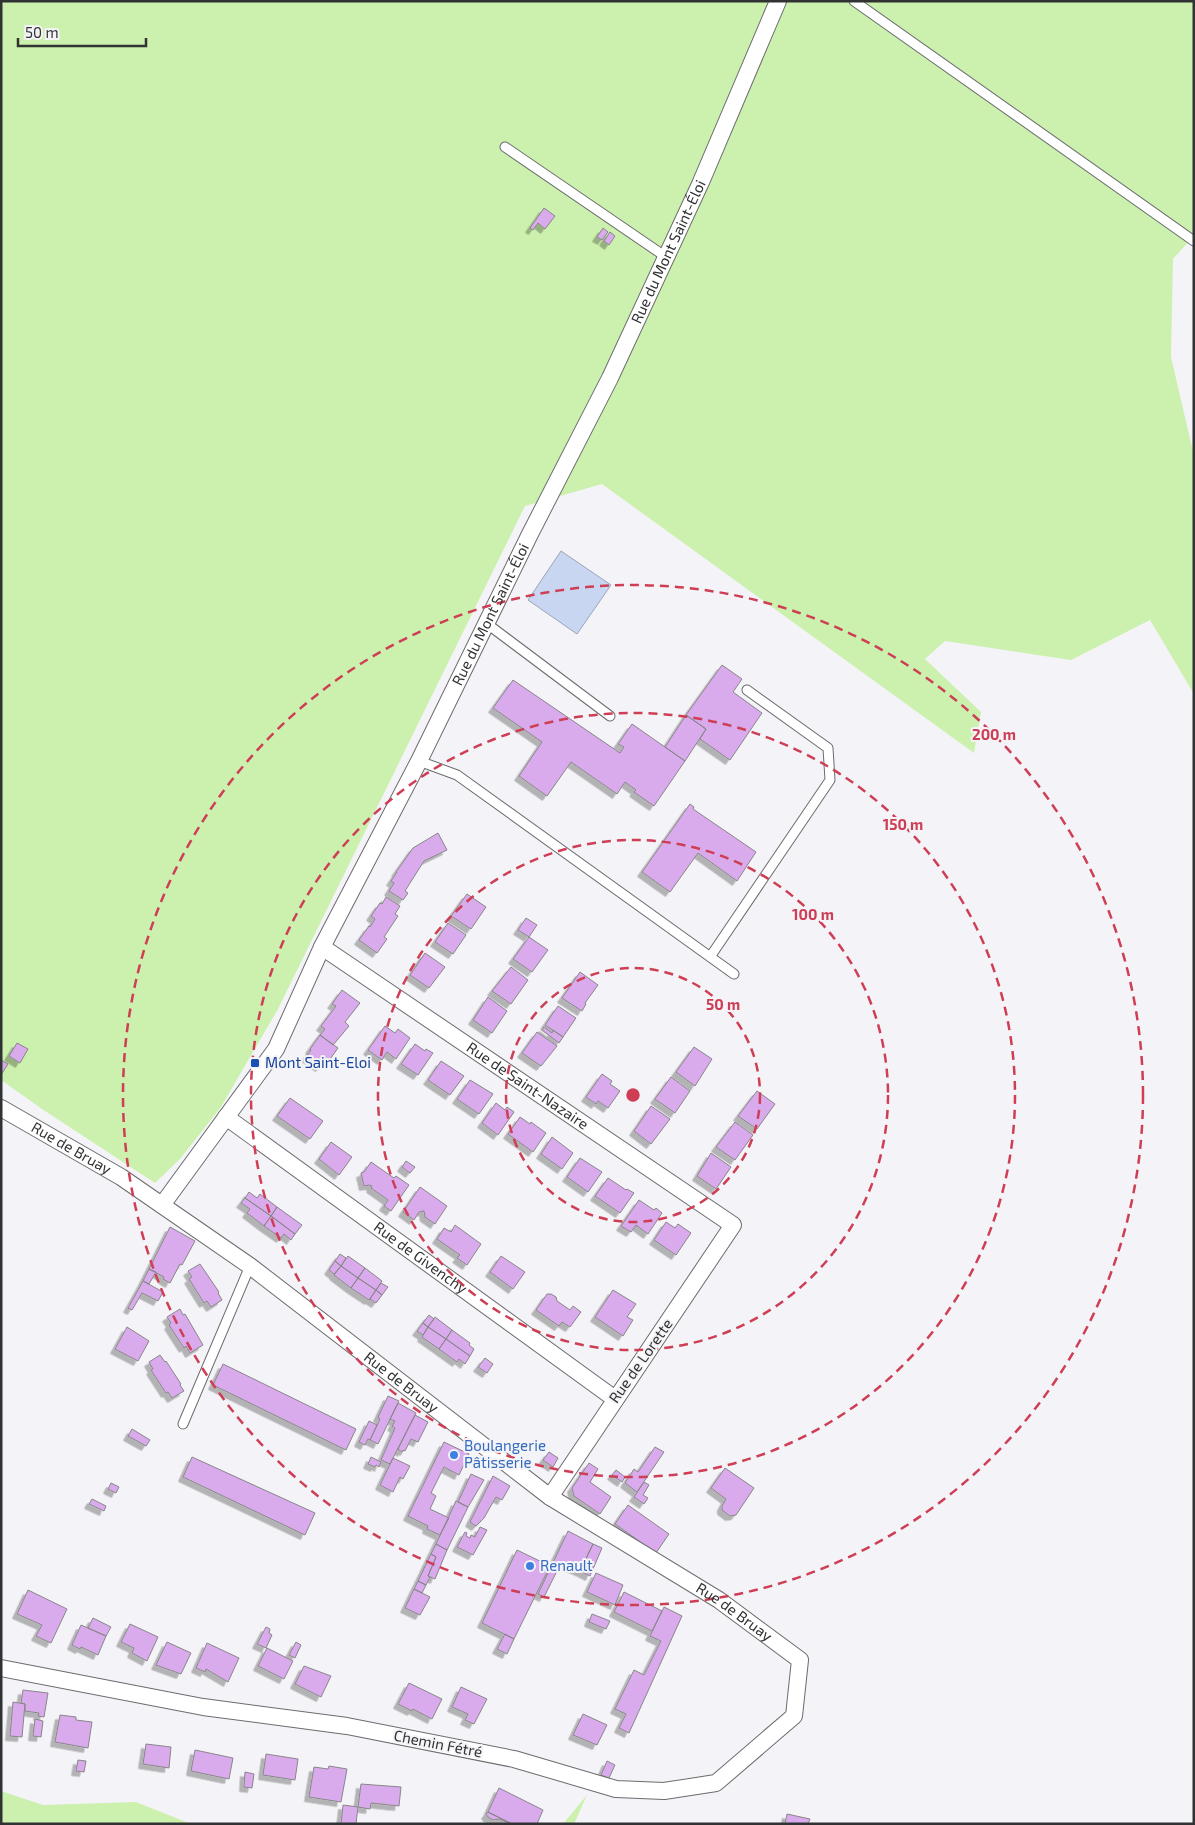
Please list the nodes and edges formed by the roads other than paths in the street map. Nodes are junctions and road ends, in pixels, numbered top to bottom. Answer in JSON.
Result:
{"nodes":[{"id":1,"x":778,"y":1,"type":"edge"},
{"id":2,"x":854,"y":1,"type":"edge"},
{"id":3,"x":505,"y":147,"type":"dead end"},
{"id":4,"x":1194,"y":241,"type":"edge"},
{"id":5,"x":666,"y":257,"type":"junction"},
{"id":6,"x":486,"y":623,"type":"junction"},
{"id":7,"x":747,"y":690,"type":"dead end"},
{"id":8,"x":610,"y":716,"type":"dead end"},
{"id":9,"x":419,"y":761,"type":"junction"},
{"id":10,"x":322,"y":946,"type":"junction"},
{"id":11,"x":710,"y":958,"type":"junction"},
{"id":12,"x":734,"y":974,"type":"dead end"},
{"id":13,"x":1,"y":1108,"type":"edge"},
{"id":14,"x":226,"y":1118,"type":"junction"},
{"id":15,"x":162,"y":1205,"type":"junction"},
{"id":16,"x":733,"y":1225,"type":"joint"},
{"id":17,"x":250,"y":1266,"type":"junction"},
{"id":18,"x":615,"y":1399,"type":"junction"},
{"id":19,"x":182,"y":1424,"type":"dead end"},
{"id":20,"x":550,"y":1498,"type":"junction"},
{"id":21,"x":800,"y":1660,"type":"joint"},
{"id":22,"x":1,"y":1668,"type":"edge"}],
"edges":[{"from":1,"to":5,"type":"street","name":"Rue du Mont Saint-Éloi"},
{"from":2,"to":4,"type":"lane"},
{"from":3,"to":5,"type":"lane"},
{"from":5,"to":6,"type":"street","name":"Rue du Mont Saint-Éloi"},
{"from":6,"to":8,"type":"lane"},
{"from":6,"to":9,"type":"street","name":"Rue du Mont Saint-Éloi"},
{"from":7,"to":11,"type":"lane"},
{"from":9,"to":10,"type":"street","name":"Rue du Mont Saint-Éloi"},
{"from":9,"to":11,"type":"lane"},
{"from":10,"to":14,"type":"street","name":"Rue du Mont Saint-Éloi"},
{"from":10,"to":16,"type":"street","name":"Rue de Saint-Nazaire"},
{"from":11,"to":12,"type":"lane"},
{"from":13,"to":15,"type":"street","name":"Rue de Bruay"},
{"from":14,"to":15,"type":"street","name":"Rue du Mont Saint-Éloi"},
{"from":14,"to":18,"type":"street","name":"Rue de Givenchy"},
{"from":15,"to":17,"type":"street","name":"Rue de Bruay"},
{"from":16,"to":18,"type":"street","name":"Rue de Lorette"},
{"from":17,"to":19,"type":"lane"},
{"from":17,"to":20,"type":"street","name":"Rue de Bruay"},
{"from":18,"to":20,"type":"street","name":"Rue de Lorette"},
{"from":20,"to":21,"type":"street","name":"Rue de Bruay"},
{"from":21,"to":22,"type":"street","name":"Chemin Fétré"}]}
